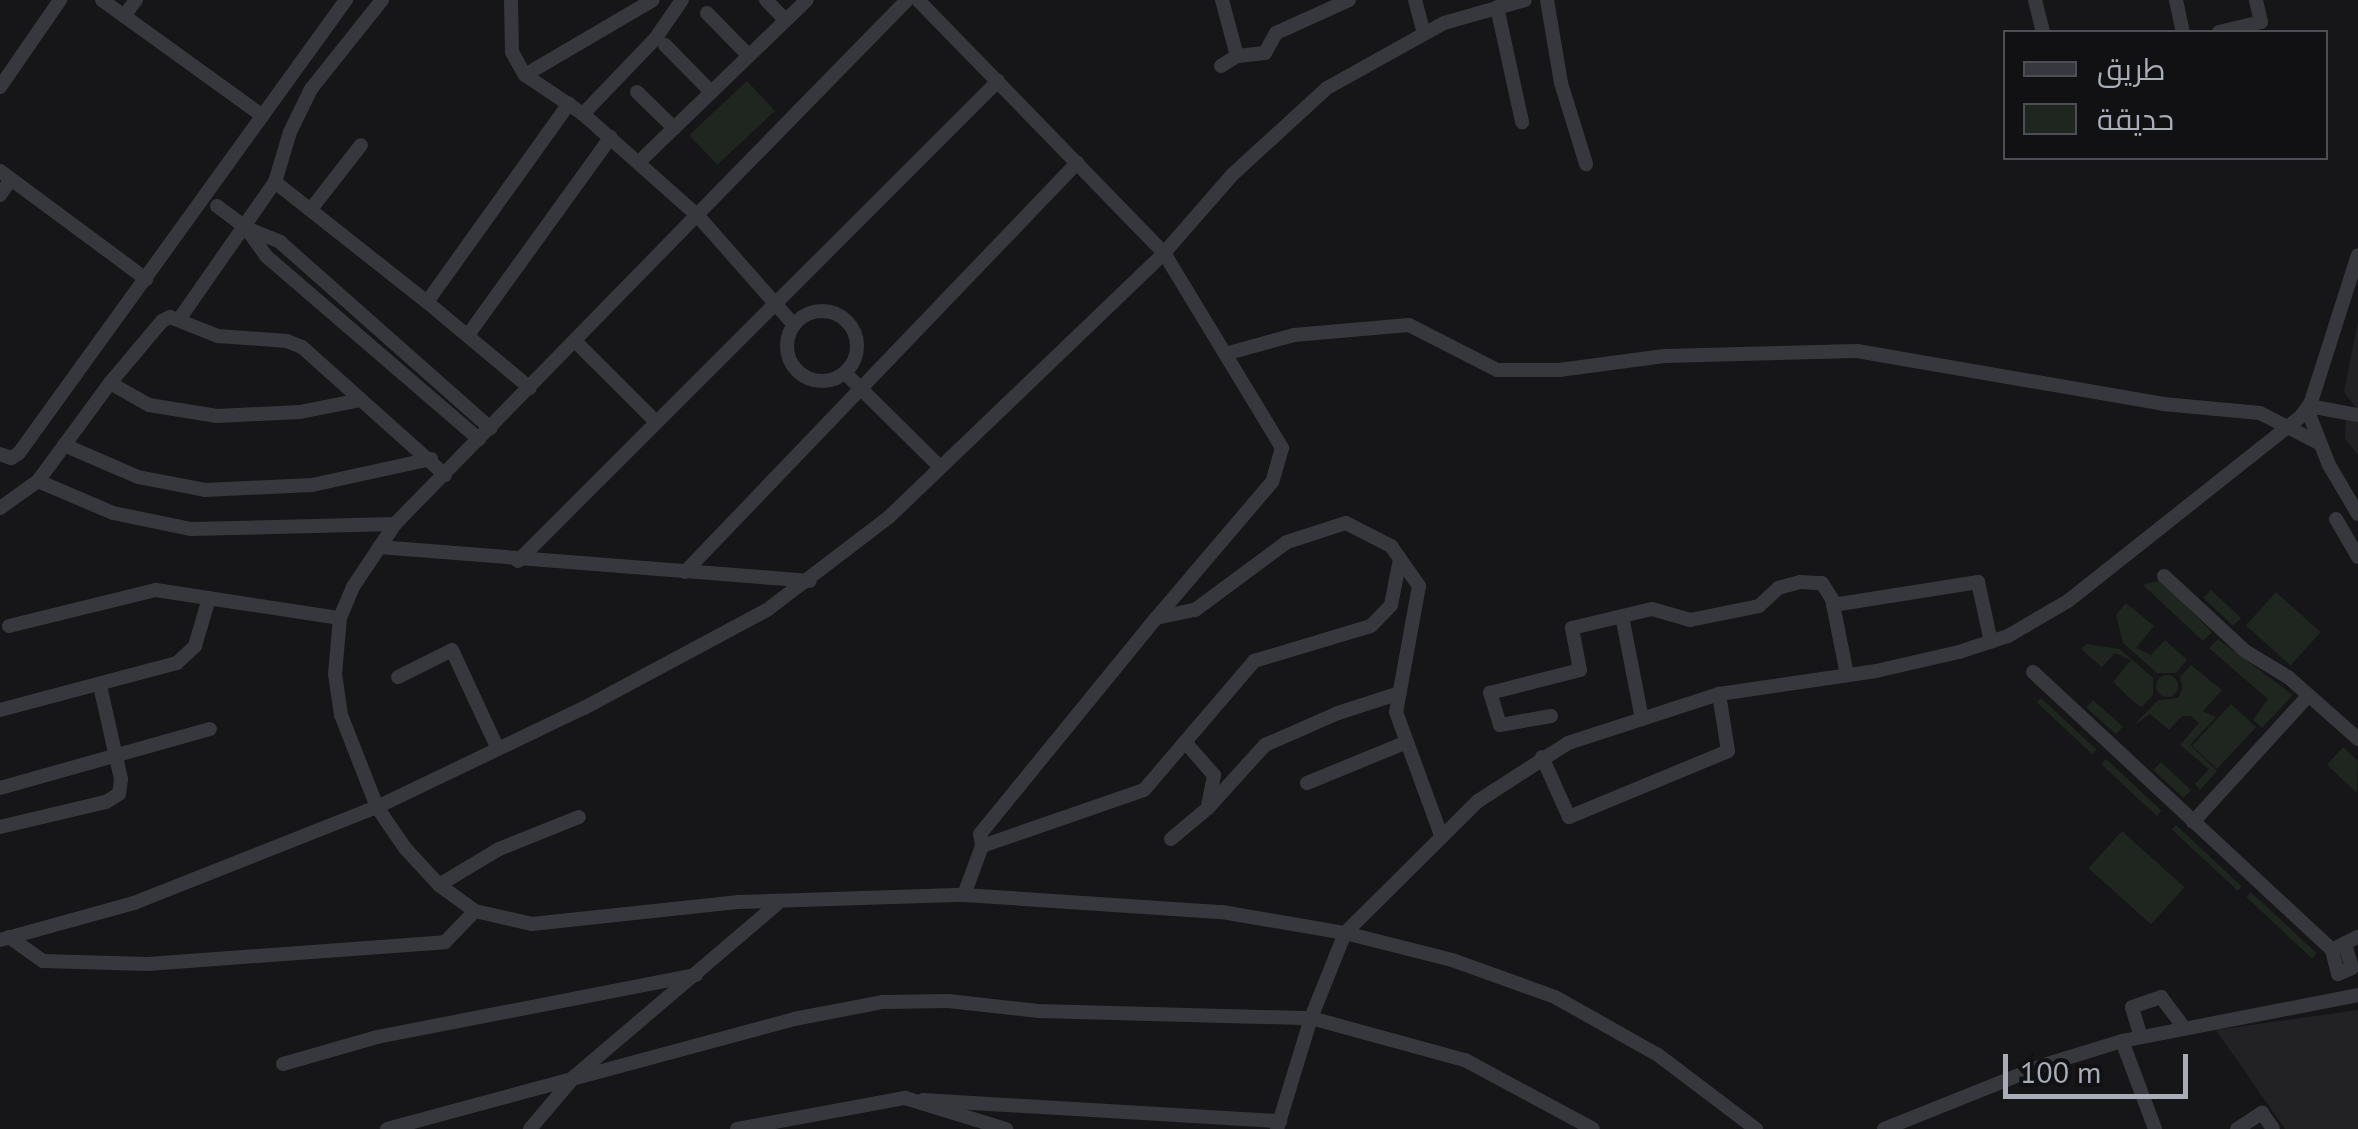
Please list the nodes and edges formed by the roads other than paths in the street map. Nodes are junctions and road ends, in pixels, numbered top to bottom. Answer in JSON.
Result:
{"nodes":[{"id":1,"x":60,"y":0,"type":"edge"},
{"id":2,"x":102,"y":0,"type":"edge"},
{"id":3,"x":136,"y":0,"type":"edge"},
{"id":4,"x":346,"y":0,"type":"edge"},
{"id":5,"x":382,"y":0,"type":"edge"},
{"id":6,"x":510,"y":0,"type":"edge"},
{"id":7,"x":653,"y":0,"type":"edge"},
{"id":8,"x":682,"y":0,"type":"edge"},
{"id":9,"x":766,"y":0,"type":"edge"},
{"id":10,"x":806,"y":0,"type":"edge"},
{"id":11,"x":907,"y":0,"type":"edge"},
{"id":12,"x":918,"y":0,"type":"edge"},
{"id":13,"x":1222,"y":0,"type":"edge"},
{"id":14,"x":1349,"y":0,"type":"edge"},
{"id":15,"x":1415,"y":0,"type":"edge"},
{"id":16,"x":1525,"y":0,"type":"edge"},
{"id":17,"x":1547,"y":0,"type":"edge"},
{"id":18,"x":2035,"y":0,"type":"edge"},
{"id":19,"x":2176,"y":0,"type":"edge"},
{"id":20,"x":2256,"y":0,"type":"edge"},
{"id":21,"x":1498,"y":7,"type":"junction"},
{"id":22,"x":707,"y":12,"type":"dead end"},
{"id":23,"x":124,"y":16,"type":"junction"},
{"id":24,"x":785,"y":20,"type":"junction"},
{"id":25,"x":2042,"y":30,"type":"edge"},
{"id":26,"x":2184,"y":30,"type":"edge"},
{"id":27,"x":2227,"y":30,"type":"edge"},
{"id":28,"x":1424,"y":33,"type":"junction"},
{"id":29,"x":665,"y":45,"type":"dead end"},
{"id":30,"x":749,"y":56,"type":"junction"},
{"id":31,"x":1237,"y":56,"type":"junction"},
{"id":32,"x":1221,"y":66,"type":"dead end"},
{"id":33,"x":525,"y":75,"type":"junction"},
{"id":34,"x":998,"y":81,"type":"junction"},
{"id":35,"x":0,"y":87,"type":"edge"},
{"id":36,"x":637,"y":92,"type":"dead end"},
{"id":37,"x":711,"y":92,"type":"junction"},
{"id":38,"x":569,"y":104,"type":"junction"},
{"id":39,"x":584,"y":114,"type":"junction"},
{"id":40,"x":264,"y":116,"type":"junction"},
{"id":41,"x":1522,"y":122,"type":"dead end"},
{"id":42,"x":674,"y":128,"type":"junction"},
{"id":43,"x":611,"y":137,"type":"junction"},
{"id":44,"x":360,"y":144,"type":"dead end"},
{"id":45,"x":640,"y":162,"type":"junction"},
{"id":46,"x":1077,"y":163,"type":"junction"},
{"id":47,"x":1586,"y":164,"type":"dead end"},
{"id":48,"x":6,"y":175,"type":"edge"},
{"id":49,"x":275,"y":182,"type":"junction"},
{"id":50,"x":0,"y":196,"type":"edge"},
{"id":51,"x":210,"y":201,"type":"junction"},
{"id":52,"x":312,"y":208,"type":"junction"},
{"id":53,"x":698,"y":216,"type":"junction"},
{"id":54,"x":246,"y":228,"type":"junction"},
{"id":55,"x":1164,"y":253,"type":"junction"},
{"id":56,"x":2358,"y":255,"type":"edge"},
{"id":57,"x":146,"y":279,"type":"junction"},
{"id":58,"x":427,"y":302,"type":"junction"},
{"id":59,"x":774,"y":302,"type":"junction"},
{"id":60,"x":180,"y":318,"type":"junction"},
{"id":61,"x":794,"y":325,"type":"junction"},
{"id":62,"x":468,"y":335,"type":"junction"},
{"id":63,"x":576,"y":341,"type":"junction"},
{"id":64,"x":1225,"y":354,"type":"junction"},
{"id":65,"x":845,"y":373,"type":"junction"},
{"id":66,"x":110,"y":383,"type":"junction"},
{"id":67,"x":860,"y":387,"type":"junction"},
{"id":68,"x":530,"y":388,"type":"junction"},
{"id":69,"x":360,"y":400,"type":"junction"},
{"id":70,"x":2308,"y":407,"type":"junction"},
{"id":71,"x":2358,"y":414,"type":"edge"},
{"id":72,"x":656,"y":422,"type":"junction"},
{"id":73,"x":2287,"y":430,"type":"junction"},
{"id":74,"x":485,"y":433,"type":"junction"},
{"id":75,"x":2320,"y":443,"type":"junction"},
{"id":76,"x":64,"y":445,"type":"junction"},
{"id":77,"x":0,"y":454,"type":"edge"},
{"id":78,"x":430,"y":459,"type":"junction"},
{"id":79,"x":939,"y":466,"type":"junction"},
{"id":80,"x":445,"y":474,"type":"junction"},
{"id":81,"x":38,"y":481,"type":"junction"},
{"id":82,"x":3,"y":500,"type":"edge"},
{"id":83,"x":2358,"y":514,"type":"edge"},
{"id":84,"x":2336,"y":519,"type":"dead end"},
{"id":85,"x":395,"y":524,"type":"junction"},
{"id":86,"x":378,"y":547,"type":"junction"},
{"id":87,"x":2358,"y":557,"type":"edge"},
{"id":88,"x":1400,"y":559,"type":"junction"},
{"id":89,"x":518,"y":561,"type":"junction"},
{"id":90,"x":685,"y":572,"type":"junction"},
{"id":91,"x":2164,"y":576,"type":"dead end"},
{"id":92,"x":810,"y":580,"type":"junction"},
{"id":93,"x":209,"y":598,"type":"junction"},
{"id":94,"x":1833,"y":605,"type":"junction"},
{"id":95,"x":1622,"y":616,"type":"junction"},
{"id":96,"x":340,"y":618,"type":"junction"},
{"id":97,"x":1156,"y":618,"type":"junction"},
{"id":98,"x":9,"y":626,"type":"dead end"},
{"id":99,"x":1991,"y":642,"type":"junction"},
{"id":100,"x":2033,"y":672,"type":"dead end"},
{"id":101,"x":1847,"y":675,"type":"junction"},
{"id":102,"x":398,"y":676,"type":"dead end"},
{"id":103,"x":100,"y":686,"type":"junction"},
{"id":104,"x":1400,"y":693,"type":"junction"},
{"id":105,"x":1719,"y":694,"type":"junction"},
{"id":106,"x":2308,"y":696,"type":"junction"},
{"id":107,"x":0,"y":710,"type":"edge"},
{"id":108,"x":1551,"y":716,"type":"dead end"},
{"id":109,"x":1642,"y":719,"type":"junction"},
{"id":110,"x":210,"y":729,"type":"dead end"},
{"id":111,"x":2358,"y":739,"type":"edge"},
{"id":112,"x":1186,"y":742,"type":"junction"},
{"id":113,"x":1408,"y":742,"type":"junction"},
{"id":114,"x":498,"y":749,"type":"junction"},
{"id":115,"x":117,"y":756,"type":"junction"},
{"id":116,"x":1542,"y":757,"type":"junction"},
{"id":117,"x":1306,"y":784,"type":"dead end"},
{"id":118,"x":0,"y":788,"type":"edge"},
{"id":119,"x":377,"y":807,"type":"junction"},
{"id":120,"x":1208,"y":808,"type":"junction"},
{"id":121,"x":579,"y":818,"type":"dead end"},
{"id":122,"x":2194,"y":822,"type":"junction"},
{"id":123,"x":0,"y":827,"type":"edge"},
{"id":124,"x":1441,"y":835,"type":"junction"},
{"id":125,"x":1171,"y":840,"type":"dead end"},
{"id":126,"x":982,"y":846,"type":"junction"},
{"id":127,"x":440,"y":885,"type":"junction"},
{"id":128,"x":964,"y":895,"type":"junction"},
{"id":129,"x":777,"y":904,"type":"junction"},
{"id":130,"x":475,"y":911,"type":"junction"},
{"id":131,"x":1346,"y":933,"type":"junction"},
{"id":132,"x":4,"y":938,"type":"edge"},
{"id":133,"x":2345,"y":943,"type":"edge"},
{"id":134,"x":696,"y":975,"type":"junction"},
{"id":135,"x":2358,"y":995,"type":"edge"},
{"id":136,"x":1311,"y":1018,"type":"junction"},
{"id":137,"x":2184,"y":1027,"type":"junction"},
{"id":138,"x":2141,"y":1037,"type":"junction"},
{"id":139,"x":2122,"y":1041,"type":"junction"},
{"id":140,"x":284,"y":1064,"type":"dead end"},
{"id":141,"x":575,"y":1076,"type":"junction"},
{"id":142,"x":923,"y":1100,"type":"junction"},
{"id":143,"x":1278,"y":1125,"type":"edge"},
{"id":144,"x":1574,"y":1125,"type":"edge"},
{"id":145,"x":387,"y":1129,"type":"edge"},
{"id":146,"x":530,"y":1129,"type":"edge"},
{"id":147,"x":737,"y":1129,"type":"edge"},
{"id":148,"x":1006,"y":1129,"type":"edge"},
{"id":149,"x":1593,"y":1129,"type":"edge"},
{"id":150,"x":1754,"y":1129,"type":"edge"},
{"id":151,"x":1884,"y":1129,"type":"edge"},
{"id":152,"x":2155,"y":1129,"type":"edge"},
{"id":153,"x":2237,"y":1129,"type":"edge"},
{"id":154,"x":2273,"y":1129,"type":"edge"}],
"edges":[{"from":1,"to":35,"type":"street"},
{"from":2,"to":23,"type":"street"},
{"from":3,"to":23,"type":"street"},
{"from":4,"to":40,"type":"street"},
{"from":5,"to":49,"type":"street"},
{"from":6,"to":33,"type":"street"},
{"from":7,"to":33,"type":"street"},
{"from":8,"to":39,"type":"street"},
{"from":9,"to":24,"type":"street"},
{"from":10,"to":24,"type":"street"},
{"from":11,"to":53,"type":"street"},
{"from":12,"to":34,"type":"street"},
{"from":13,"to":31,"type":"street"},
{"from":14,"to":31,"type":"street"},
{"from":15,"to":28,"type":"street"},
{"from":16,"to":21,"type":"street"},
{"from":17,"to":47,"type":"street"},
{"from":18,"to":25,"type":"street"},
{"from":19,"to":26,"type":"street"},
{"from":20,"to":27,"type":"street"},
{"from":21,"to":28,"type":"street"},
{"from":21,"to":41,"type":"street"},
{"from":22,"to":30,"type":"street"},
{"from":23,"to":40,"type":"street"},
{"from":24,"to":30,"type":"street"},
{"from":28,"to":55,"type":"street"},
{"from":29,"to":37,"type":"street"},
{"from":30,"to":37,"type":"street"},
{"from":31,"to":32,"type":"street"},
{"from":33,"to":38,"type":"street"},
{"from":34,"to":46,"type":"street"},
{"from":34,"to":59,"type":"street"},
{"from":36,"to":42,"type":"street"},
{"from":37,"to":42,"type":"street"},
{"from":38,"to":39,"type":"street"},
{"from":38,"to":58,"type":"street"},
{"from":39,"to":43,"type":"street"},
{"from":40,"to":51,"type":"street"},
{"from":42,"to":45,"type":"street"},
{"from":43,"to":45,"type":"street"},
{"from":43,"to":62,"type":"street"},
{"from":44,"to":52,"type":"street"},
{"from":45,"to":53,"type":"street"},
{"from":46,"to":55,"type":"street"},
{"from":46,"to":67,"type":"street"},
{"from":48,"to":50,"type":"street"},
{"from":48,"to":57,"type":"street"},
{"from":49,"to":52,"type":"street"},
{"from":49,"to":54,"type":"street"},
{"from":51,"to":54,"type":"street"},
{"from":51,"to":57,"type":"street"},
{"from":52,"to":58,"type":"street"},
{"from":53,"to":59,"type":"street"},
{"from":53,"to":63,"type":"street"},
{"from":54,"to":60,"type":"street"},
{"from":54,"to":74,"type":"street"},
{"from":55,"to":64,"type":"street"},
{"from":55,"to":79,"type":"street"},
{"from":56,"to":70,"type":"street"},
{"from":57,"to":77,"type":"street"},
{"from":58,"to":62,"type":"street"},
{"from":59,"to":61,"type":"street"},
{"from":59,"to":72,"type":"street"},
{"from":60,"to":66,"type":"street"},
{"from":60,"to":69,"type":"street"},
{"from":61,"to":65,"type":"street"},
{"from":61,"to":65,"type":"street"},
{"from":62,"to":68,"type":"street"},
{"from":63,"to":68,"type":"street"},
{"from":63,"to":72,"type":"street"},
{"from":64,"to":73,"type":"street"},
{"from":64,"to":97,"type":"street"},
{"from":65,"to":67,"type":"street"},
{"from":66,"to":69,"type":"street"},
{"from":66,"to":76,"type":"street"},
{"from":67,"to":79,"type":"street"},
{"from":67,"to":90,"type":"street"},
{"from":68,"to":74,"type":"street"},
{"from":69,"to":78,"type":"street"},
{"from":70,"to":71,"type":"street"},
{"from":70,"to":73,"type":"street"},
{"from":70,"to":75,"type":"street"},
{"from":72,"to":89,"type":"street"},
{"from":73,"to":75,"type":"street"},
{"from":73,"to":99,"type":"street"},
{"from":74,"to":80,"type":"street"},
{"from":75,"to":83,"type":"street"},
{"from":76,"to":78,"type":"street"},
{"from":76,"to":81,"type":"street"},
{"from":78,"to":80,"type":"street"},
{"from":79,"to":92,"type":"street"},
{"from":80,"to":85,"type":"street"},
{"from":81,"to":82,"type":"street"},
{"from":81,"to":85,"type":"street"},
{"from":84,"to":87,"type":"street"},
{"from":85,"to":86,"type":"street"},
{"from":86,"to":89,"type":"street"},
{"from":86,"to":96,"type":"street"},
{"from":88,"to":97,"type":"street"},
{"from":88,"to":104,"type":"street"},
{"from":88,"to":112,"type":"street"},
{"from":89,"to":90,"type":"street"},
{"from":90,"to":92,"type":"street"},
{"from":91,"to":106,"type":"street"},
{"from":92,"to":114,"type":"street"},
{"from":93,"to":96,"type":"street"},
{"from":93,"to":98,"type":"street"},
{"from":93,"to":103,"type":"street"},
{"from":94,"to":95,"type":"street"},
{"from":94,"to":99,"type":"street"},
{"from":94,"to":101,"type":"street"},
{"from":95,"to":108,"type":"street"},
{"from":95,"to":109,"type":"street"},
{"from":96,"to":119,"type":"street"},
{"from":97,"to":126,"type":"street"},
{"from":99,"to":101,"type":"street"},
{"from":100,"to":122,"type":"street"},
{"from":101,"to":105,"type":"street"},
{"from":102,"to":114,"type":"street"},
{"from":103,"to":107,"type":"street"},
{"from":103,"to":115,"type":"street"},
{"from":104,"to":113,"type":"street"},
{"from":104,"to":120,"type":"street"},
{"from":105,"to":109,"type":"street"},
{"from":105,"to":116,"type":"street"},
{"from":106,"to":111,"type":"street"},
{"from":106,"to":122,"type":"street"},
{"from":109,"to":116,"type":"street"},
{"from":110,"to":115,"type":"street"},
{"from":112,"to":120,"type":"street"},
{"from":112,"to":126,"type":"street"},
{"from":113,"to":117,"type":"street"},
{"from":113,"to":124,"type":"street"},
{"from":114,"to":119,"type":"street"},
{"from":115,"to":118,"type":"street"},
{"from":115,"to":123,"type":"street"},
{"from":116,"to":124,"type":"street"},
{"from":119,"to":127,"type":"street"},
{"from":119,"to":132,"type":"street"},
{"from":120,"to":125,"type":"street"},
{"from":121,"to":127,"type":"street"},
{"from":122,"to":133,"type":"street"},
{"from":124,"to":131,"type":"street"},
{"from":126,"to":128,"type":"street"},
{"from":127,"to":130,"type":"street"},
{"from":128,"to":129,"type":"street"},
{"from":128,"to":131,"type":"street"},
{"from":129,"to":130,"type":"street"},
{"from":129,"to":134,"type":"street"},
{"from":130,"to":132,"type":"street"},
{"from":131,"to":136,"type":"street"},
{"from":131,"to":150,"type":"street"},
{"from":134,"to":140,"type":"street"},
{"from":134,"to":141,"type":"street"},
{"from":135,"to":137,"type":"street"},
{"from":136,"to":141,"type":"street"},
{"from":136,"to":143,"type":"street"},
{"from":136,"to":144,"type":"street"},
{"from":137,"to":138,"type":"street"},
{"from":137,"to":138,"type":"street"},
{"from":138,"to":139,"type":"street"},
{"from":139,"to":151,"type":"street"},
{"from":139,"to":152,"type":"street"},
{"from":141,"to":145,"type":"street"},
{"from":141,"to":146,"type":"street"},
{"from":142,"to":143,"type":"street"},
{"from":142,"to":147,"type":"street"},
{"from":142,"to":148,"type":"street"},
{"from":144,"to":149,"type":"street"},
{"from":153,"to":154,"type":"street"}]}
